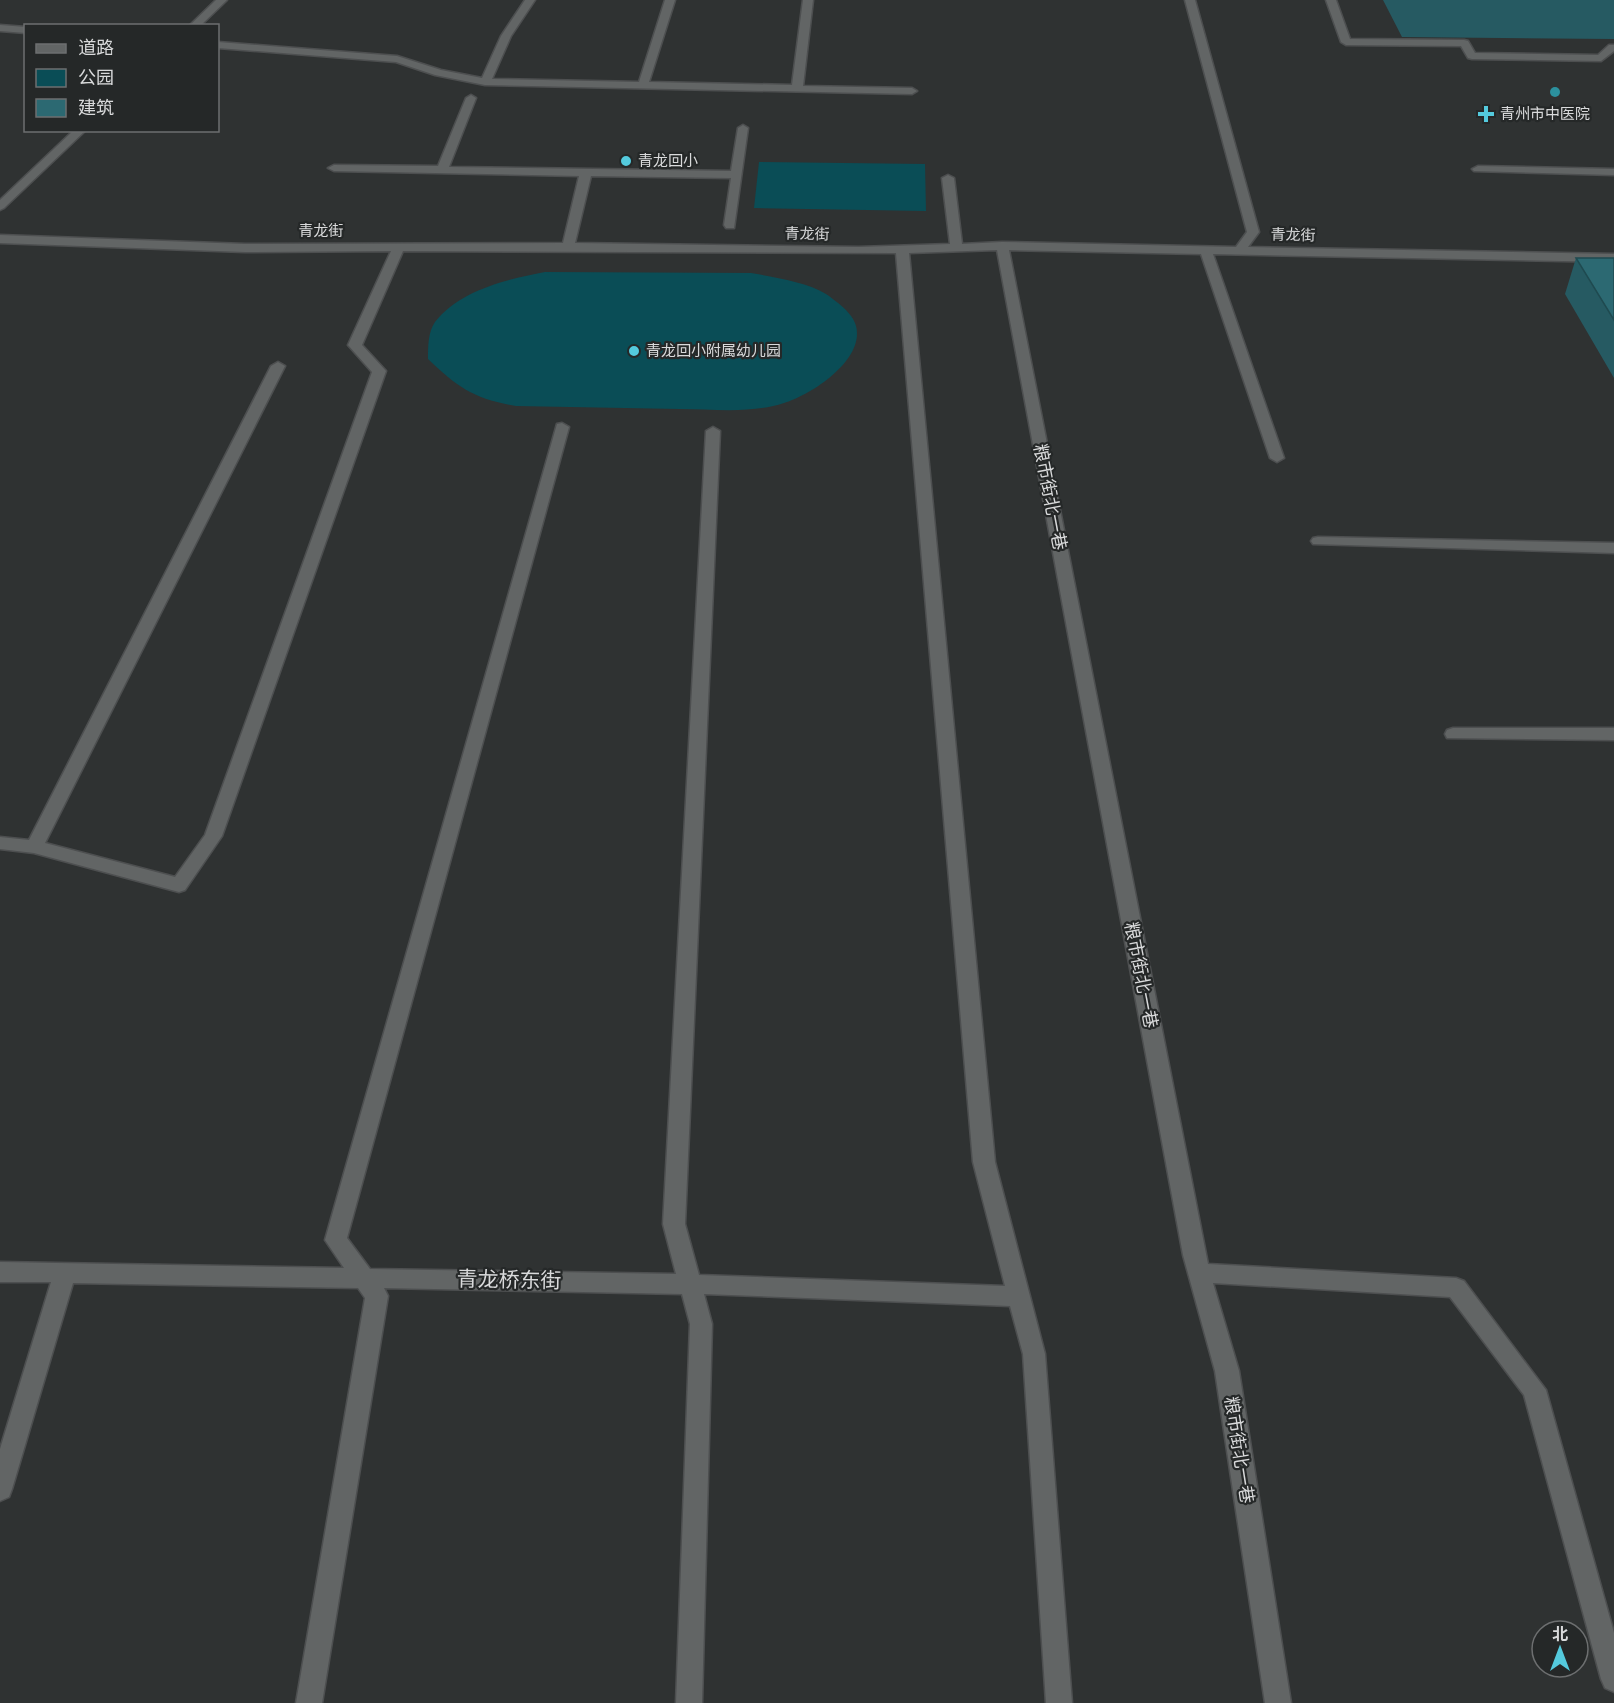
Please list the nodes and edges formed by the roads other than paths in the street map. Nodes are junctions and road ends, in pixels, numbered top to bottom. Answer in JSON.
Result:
{"nodes":[{"id":1,"x":222,"y":0,"type":"edge"},
{"id":2,"x":530,"y":0,"type":"edge"},
{"id":3,"x":670,"y":0,"type":"edge"},
{"id":4,"x":808,"y":0,"type":"edge"},
{"id":5,"x":1190,"y":0,"type":"edge"},
{"id":6,"x":1331,"y":0,"type":"edge"},
{"id":7,"x":196,"y":24,"type":"edge"},
{"id":8,"x":0,"y":28,"type":"edge"},
{"id":9,"x":24,"y":30,"type":"edge"},
{"id":10,"x":219,"y":45,"type":"edge"},
{"id":11,"x":1614,"y":48,"type":"edge"},
{"id":12,"x":485,"y":82,"type":"junction"},
{"id":13,"x":643,"y":86,"type":"junction"},
{"id":14,"x":797,"y":89,"type":"junction"},
{"id":15,"x":912,"y":91,"type":"dead end"},
{"id":16,"x":471,"y":98,"type":"dead end"},
{"id":17,"x":743,"y":128,"type":"dead end"},
{"id":18,"x":79,"y":132,"type":"edge"},
{"id":19,"x":334,"y":168,"type":"dead end"},
{"id":20,"x":1478,"y":169,"type":"dead end"},
{"id":21,"x":442,"y":170,"type":"junction"},
{"id":22,"x":586,"y":172,"type":"junction"},
{"id":23,"x":1614,"y":172,"type":"edge"},
{"id":24,"x":736,"y":175,"type":"junction"},
{"id":25,"x":948,"y":178,"type":"dead end"},
{"id":26,"x":0,"y":206,"type":"edge"},
{"id":27,"x":730,"y":225,"type":"dead end"},
{"id":28,"x":0,"y":239,"type":"edge"},
{"id":29,"x":1002,"y":246,"type":"junction"},
{"id":30,"x":568,"y":247,"type":"junction"},
{"id":31,"x":956,"y":247,"type":"junction"},
{"id":32,"x":398,"y":248,"type":"junction"},
{"id":33,"x":902,"y":248,"type":"junction"},
{"id":34,"x":1206,"y":250,"type":"junction"},
{"id":35,"x":1240,"y":250,"type":"junction"},
{"id":36,"x":1614,"y":258,"type":"edge"},
{"id":37,"x":278,"y":366,"type":"dead end"},
{"id":38,"x":562,"y":427,"type":"dead end"},
{"id":39,"x":713,"y":431,"type":"dead end"},
{"id":40,"x":1277,"y":458,"type":"dead end"},
{"id":41,"x":1318,"y":541,"type":"dead end"},
{"id":42,"x":1614,"y":548,"type":"edge"},
{"id":43,"x":1453,"y":734,"type":"dead end"},
{"id":44,"x":1614,"y":734,"type":"edge"},
{"id":45,"x":0,"y":843,"type":"edge"},
{"id":46,"x":34,"y":847,"type":"junction"},
{"id":47,"x":0,"y":1272,"type":"edge"},
{"id":48,"x":65,"y":1274,"type":"junction"},
{"id":49,"x":1199,"y":1274,"type":"junction"},
{"id":50,"x":364,"y":1277,"type":"junction"},
{"id":51,"x":690,"y":1284,"type":"junction"},
{"id":52,"x":1018,"y":1296,"type":"junction"},
{"id":53,"x":0,"y":1489,"type":"edge"},
{"id":54,"x":1614,"y":1679,"type":"edge"},
{"id":55,"x":309,"y":1703,"type":"edge"},
{"id":56,"x":689,"y":1703,"type":"edge"},
{"id":57,"x":1059,"y":1703,"type":"edge"},
{"id":58,"x":1278,"y":1703,"type":"edge"}],
"edges":[{"from":1,"to":7,"type":"street"},
{"from":2,"to":12,"type":"street"},
{"from":3,"to":13,"type":"street"},
{"from":4,"to":14,"type":"street"},
{"from":5,"to":35,"type":"street"},
{"from":6,"to":11,"type":"street"},
{"from":8,"to":9,"type":"street"},
{"from":10,"to":12,"type":"street"},
{"from":12,"to":13,"type":"street"},
{"from":13,"to":14,"type":"street"},
{"from":14,"to":15,"type":"street"},
{"from":16,"to":21,"type":"street"},
{"from":17,"to":24,"type":"street"},
{"from":18,"to":26,"type":"street"},
{"from":19,"to":21,"type":"street"},
{"from":20,"to":23,"type":"street"},
{"from":21,"to":22,"type":"street"},
{"from":22,"to":24,"type":"street"},
{"from":22,"to":30,"type":"street"},
{"from":24,"to":27,"type":"street"},
{"from":25,"to":31,"type":"street"},
{"from":28,"to":32,"type":"street","name":"青龙街"},
{"from":29,"to":31,"type":"street","name":"青龙街"},
{"from":29,"to":34,"type":"street","name":"青龙街"},
{"from":29,"to":49,"type":"street","name":"粮市街北一巷"},
{"from":30,"to":32,"type":"street","name":"青龙街"},
{"from":30,"to":33,"type":"street","name":"青龙街"},
{"from":31,"to":33,"type":"street","name":"青龙街"},
{"from":32,"to":46,"type":"street"},
{"from":33,"to":52,"type":"street"},
{"from":34,"to":35,"type":"street","name":"青龙街"},
{"from":34,"to":40,"type":"street"},
{"from":35,"to":36,"type":"street","name":"青龙街"},
{"from":37,"to":46,"type":"street"},
{"from":38,"to":50,"type":"street"},
{"from":39,"to":51,"type":"street"},
{"from":41,"to":42,"type":"street"},
{"from":43,"to":44,"type":"street"},
{"from":45,"to":46,"type":"street"},
{"from":47,"to":48,"type":"street","name":"青龙桥东街"},
{"from":48,"to":50,"type":"street","name":"青龙桥东街"},
{"from":48,"to":53,"type":"street"},
{"from":49,"to":54,"type":"street"},
{"from":49,"to":58,"type":"street","name":"粮市街北一巷"},
{"from":50,"to":51,"type":"street","name":"青龙桥东街"},
{"from":50,"to":55,"type":"street"},
{"from":51,"to":52,"type":"street","name":"青龙桥东街"},
{"from":51,"to":56,"type":"street"},
{"from":52,"to":57,"type":"street"}]}
